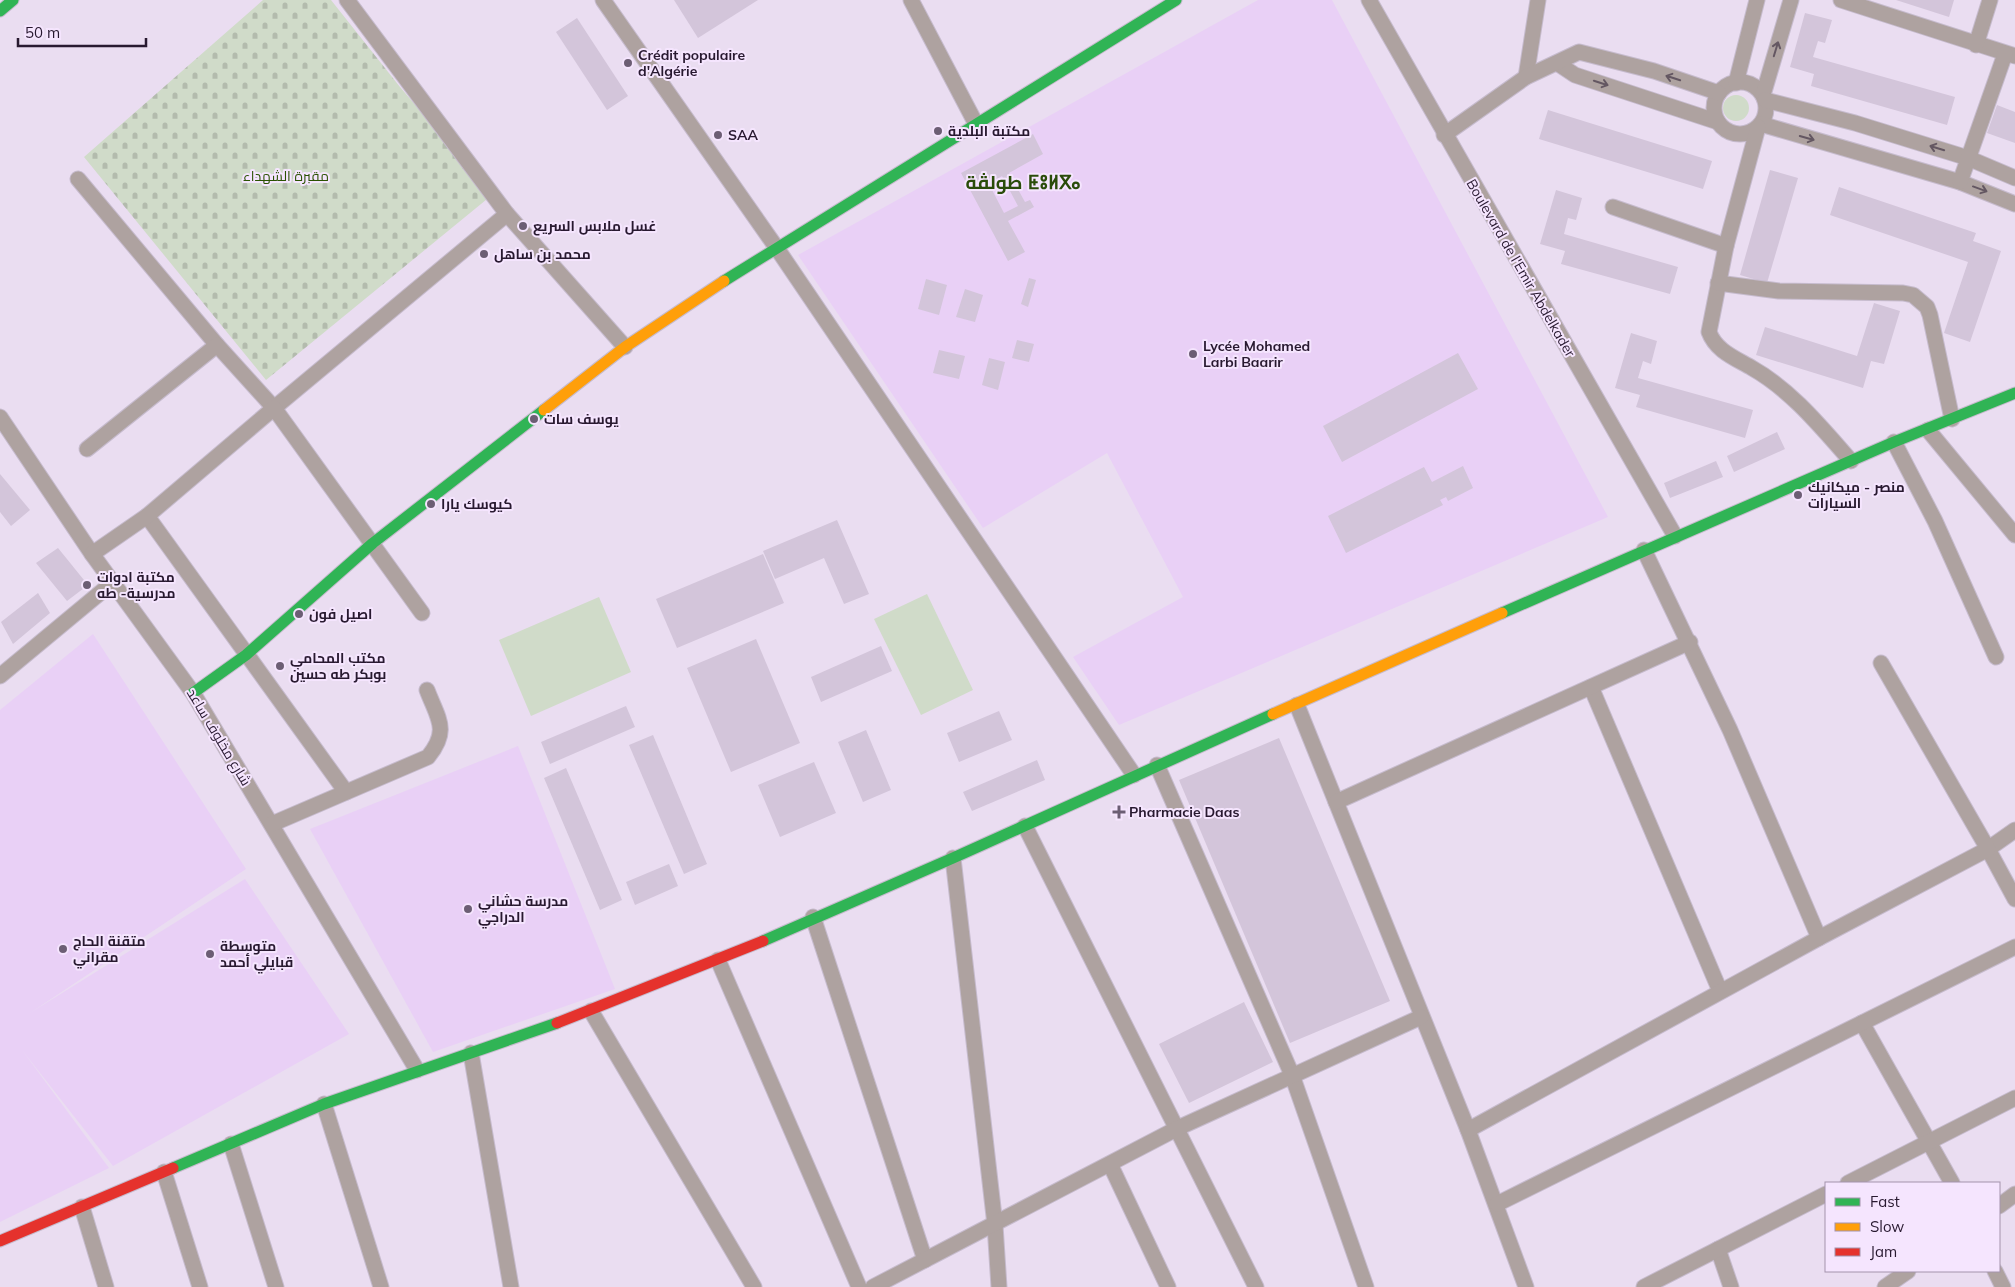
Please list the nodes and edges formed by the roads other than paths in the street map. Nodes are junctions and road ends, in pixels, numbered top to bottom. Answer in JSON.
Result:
{"nodes":[{"id":1,"x":13,"y":0,"type":"edge"},
{"id":2,"x":347,"y":0,"type":"edge"},
{"id":3,"x":603,"y":0,"type":"edge"},
{"id":4,"x":911,"y":0,"type":"edge"},
{"id":5,"x":1176,"y":0,"type":"edge"},
{"id":6,"x":1369,"y":0,"type":"edge"},
{"id":7,"x":1538,"y":0,"type":"edge"},
{"id":8,"x":1757,"y":0,"type":"edge"},
{"id":9,"x":1791,"y":0,"type":"edge"},
{"id":10,"x":1841,"y":0,"type":"edge"},
{"id":11,"x":1990,"y":0,"type":"edge"},
{"id":12,"x":0,"y":11,"type":"edge"},
{"id":13,"x":1976,"y":45,"type":"junction"},
{"id":14,"x":1580,"y":52,"type":"junction"},
{"id":15,"x":2010,"y":55,"type":"edge"},
{"id":16,"x":1556,"y":63,"type":"junction"},
{"id":17,"x":1575,"y":75,"type":"junction"},
{"id":18,"x":1526,"y":77,"type":"junction"},
{"id":19,"x":1736,"y":83,"type":"junction"},
{"id":20,"x":1719,"y":93,"type":"junction"},
{"id":21,"x":1764,"y":98,"type":"junction"},
{"id":22,"x":1718,"y":122,"type":"junction"},
{"id":23,"x":976,"y":124,"type":"junction"},
{"id":24,"x":1759,"y":126,"type":"junction"},
{"id":25,"x":1444,"y":135,"type":"junction"},
{"id":26,"x":1968,"y":158,"type":"junction"},
{"id":27,"x":2015,"y":178,"type":"edge"},
{"id":28,"x":78,"y":179,"type":"dead end"},
{"id":29,"x":1960,"y":182,"type":"junction"},
{"id":30,"x":2015,"y":204,"type":"edge"},
{"id":31,"x":1613,"y":208,"type":"dead end"},
{"id":32,"x":507,"y":214,"type":"junction"},
{"id":33,"x":1726,"y":246,"type":"junction"},
{"id":34,"x":776,"y":247,"type":"junction"},
{"id":35,"x":1718,"y":283,"type":"junction"},
{"id":36,"x":217,"y":345,"type":"junction"},
{"id":37,"x":625,"y":347,"type":"junction"},
{"id":38,"x":2015,"y":393,"type":"edge"},
{"id":39,"x":274,"y":408,"type":"junction"},
{"id":40,"x":1952,"y":419,"type":"junction"},
{"id":41,"x":2,"y":424,"type":"edge"},
{"id":42,"x":1928,"y":430,"type":"junction"},
{"id":43,"x":1894,"y":442,"type":"junction"},
{"id":44,"x":88,"y":449,"type":"dead end"},
{"id":45,"x":1851,"y":461,"type":"junction"},
{"id":46,"x":147,"y":516,"type":"junction"},
{"id":47,"x":2015,"y":535,"type":"edge"},
{"id":48,"x":1675,"y":536,"type":"junction"},
{"id":49,"x":372,"y":543,"type":"junction"},
{"id":50,"x":1644,"y":550,"type":"junction"},
{"id":51,"x":92,"y":554,"type":"junction"},
{"id":52,"x":112,"y":583,"type":"junction"},
{"id":53,"x":422,"y":613,"type":"dead end"},
{"id":54,"x":1690,"y":642,"type":"junction"},
{"id":55,"x":246,"y":656,"type":"junction"},
{"id":56,"x":1996,"y":657,"type":"dead end"},
{"id":57,"x":1881,"y":663,"type":"dead end"},
{"id":58,"x":0,"y":676,"type":"edge"},
{"id":59,"x":1591,"y":687,"type":"junction"},
{"id":60,"x":427,"y":690,"type":"dead end"},
{"id":61,"x":193,"y":692,"type":"junction"},
{"id":62,"x":1297,"y":705,"type":"junction"},
{"id":63,"x":1157,"y":764,"type":"junction"},
{"id":64,"x":1134,"y":775,"type":"junction"},
{"id":65,"x":346,"y":792,"type":"junction"},
{"id":66,"x":1336,"y":802,"type":"junction"},
{"id":67,"x":272,"y":824,"type":"junction"},
{"id":68,"x":1025,"y":826,"type":"junction"},
{"id":69,"x":2015,"y":830,"type":"edge"},
{"id":70,"x":1988,"y":849,"type":"junction"},
{"id":71,"x":953,"y":858,"type":"junction"},
{"id":72,"x":2015,"y":898,"type":"edge"},
{"id":73,"x":813,"y":917,"type":"junction"},
{"id":74,"x":1819,"y":938,"type":"junction"},
{"id":75,"x":2015,"y":947,"type":"edge"},
{"id":76,"x":718,"y":960,"type":"junction"},
{"id":77,"x":1720,"y":991,"type":"junction"},
{"id":78,"x":592,"y":1011,"type":"junction"},
{"id":79,"x":1421,"y":1017,"type":"junction"},
{"id":80,"x":1862,"y":1023,"type":"junction"},
{"id":81,"x":471,"y":1053,"type":"junction"},
{"id":82,"x":417,"y":1070,"type":"junction"},
{"id":83,"x":1292,"y":1075,"type":"junction"},
{"id":84,"x":2015,"y":1098,"type":"edge"},
{"id":85,"x":324,"y":1104,"type":"junction"},
{"id":86,"x":1178,"y":1128,"type":"junction"},
{"id":87,"x":1468,"y":1130,"type":"junction"},
{"id":88,"x":1930,"y":1142,"type":"junction"},
{"id":89,"x":231,"y":1144,"type":"junction"},
{"id":90,"x":1110,"y":1164,"type":"junction"},
{"id":91,"x":164,"y":1172,"type":"junction"},
{"id":92,"x":1850,"y":1182,"type":"edge"},
{"id":93,"x":1951,"y":1182,"type":"edge"},
{"id":94,"x":2015,"y":1194,"type":"edge"},
{"id":95,"x":1825,"y":1195,"type":"edge"},
{"id":96,"x":1497,"y":1204,"type":"junction"},
{"id":97,"x":2000,"y":1205,"type":"edge"},
{"id":98,"x":82,"y":1207,"type":"junction"},
{"id":99,"x":995,"y":1225,"type":"junction"},
{"id":100,"x":0,"y":1241,"type":"edge"},
{"id":101,"x":1718,"y":1249,"type":"junction"},
{"id":102,"x":925,"y":1260,"type":"junction"},
{"id":103,"x":1906,"y":1272,"type":"edge"},
{"id":104,"x":1996,"y":1272,"type":"edge"},
{"id":105,"x":106,"y":1287,"type":"edge"},
{"id":106,"x":200,"y":1287,"type":"edge"},
{"id":107,"x":276,"y":1287,"type":"edge"},
{"id":108,"x":381,"y":1287,"type":"edge"},
{"id":109,"x":511,"y":1287,"type":"edge"},
{"id":110,"x":754,"y":1287,"type":"edge"},
{"id":111,"x":859,"y":1287,"type":"edge"},
{"id":112,"x":873,"y":1287,"type":"edge"},
{"id":113,"x":999,"y":1287,"type":"edge"},
{"id":114,"x":1168,"y":1287,"type":"edge"},
{"id":115,"x":1256,"y":1287,"type":"edge"},
{"id":116,"x":1366,"y":1287,"type":"edge"},
{"id":117,"x":1526,"y":1287,"type":"edge"},
{"id":118,"x":1644,"y":1287,"type":"edge"},
{"id":119,"x":1731,"y":1287,"type":"edge"},
{"id":120,"x":1884,"y":1287,"type":"edge"},
{"id":121,"x":2003,"y":1287,"type":"edge"}],
"edges":[{"from":1,"to":12,"type":"street"},
{"from":2,"to":32,"type":"street"},
{"from":3,"to":34,"type":"street"},
{"from":4,"to":23,"type":"street"},
{"from":5,"to":23,"type":"street"},
{"from":6,"to":25,"type":"street","name":"Boulevard de l'Emir Abdelkader"},
{"from":7,"to":18,"type":"street"},
{"from":8,"to":19,"type":"street"},
{"from":21,"to":9,"type":"street","one_way":true},
{"from":10,"to":13,"type":"street"},
{"from":11,"to":13,"type":"street"},
{"from":13,"to":15,"type":"street"},
{"from":14,"to":16,"type":"street"},
{"from":14,"to":17,"type":"street"},
{"from":20,"to":14,"type":"street","one_way":true},
{"from":15,"to":26,"type":"street"},
{"from":16,"to":17,"type":"street"},
{"from":16,"to":18,"type":"street"},
{"from":17,"to":22,"type":"street","one_way":true},
{"from":18,"to":25,"type":"street"},
{"from":19,"to":20,"type":"street"},
{"from":19,"to":21,"type":"street"},
{"from":20,"to":22,"type":"street"},
{"from":21,"to":24,"type":"street"},
{"from":26,"to":21,"type":"street","one_way":true},
{"from":22,"to":24,"type":"street"},
{"from":23,"to":34,"type":"street"},
{"from":24,"to":29,"type":"street","one_way":true},
{"from":24,"to":33,"type":"street"},
{"from":25,"to":48,"type":"street","name":"Boulevard de l'Emir Abdelkader"},
{"from":26,"to":27,"type":"street"},
{"from":26,"to":29,"type":"street"},
{"from":28,"to":36,"type":"street"},
{"from":29,"to":30,"type":"street","one_way":true},
{"from":31,"to":33,"type":"street"},
{"from":32,"to":37,"type":"street"},
{"from":32,"to":39,"type":"street"},
{"from":33,"to":35,"type":"street"},
{"from":34,"to":37,"type":"street"},
{"from":34,"to":64,"type":"street"},
{"from":35,"to":40,"type":"street"},
{"from":35,"to":45,"type":"street"},
{"from":36,"to":39,"type":"street"},
{"from":36,"to":44,"type":"street"},
{"from":37,"to":49,"type":"street"},
{"from":38,"to":40,"type":"street"},
{"from":39,"to":46,"type":"street"},
{"from":39,"to":49,"type":"street"},
{"from":40,"to":42,"type":"street"},
{"from":41,"to":51,"type":"street","name":"شارع مخلوف ساعد"},
{"from":42,"to":43,"type":"street"},
{"from":42,"to":47,"type":"street"},
{"from":43,"to":45,"type":"street"},
{"from":43,"to":56,"type":"street"},
{"from":45,"to":48,"type":"street"},
{"from":46,"to":51,"type":"street"},
{"from":46,"to":55,"type":"street"},
{"from":48,"to":50,"type":"street"},
{"from":49,"to":53,"type":"street"},
{"from":49,"to":55,"type":"street"},
{"from":50,"to":54,"type":"street"},
{"from":50,"to":62,"type":"street"},
{"from":51,"to":52,"type":"street","name":"شارع مخلوف ساعد"},
{"from":52,"to":58,"type":"street"},
{"from":52,"to":61,"type":"street","name":"شارع مخلوف ساعد"},
{"from":54,"to":59,"type":"street"},
{"from":54,"to":74,"type":"street"},
{"from":55,"to":61,"type":"street"},
{"from":55,"to":65,"type":"street"},
{"from":57,"to":70,"type":"street"},
{"from":59,"to":66,"type":"street"},
{"from":59,"to":77,"type":"street"},
{"from":60,"to":65,"type":"street"},
{"from":61,"to":67,"type":"street","name":"شارع مخلوف ساعد"},
{"from":62,"to":63,"type":"street"},
{"from":62,"to":66,"type":"street"},
{"from":63,"to":64,"type":"street"},
{"from":63,"to":83,"type":"street"},
{"from":64,"to":68,"type":"street"},
{"from":65,"to":67,"type":"street"},
{"from":66,"to":79,"type":"street"},
{"from":67,"to":82,"type":"street","name":"شارع مخلوف ساعد"},
{"from":68,"to":71,"type":"street"},
{"from":68,"to":86,"type":"street"},
{"from":69,"to":70,"type":"street"},
{"from":70,"to":72,"type":"street"},
{"from":70,"to":74,"type":"street"},
{"from":71,"to":73,"type":"street"},
{"from":71,"to":99,"type":"street"},
{"from":73,"to":76,"type":"street"},
{"from":73,"to":102,"type":"street"},
{"from":74,"to":77,"type":"street"},
{"from":75,"to":80,"type":"street"},
{"from":76,"to":78,"type":"street"},
{"from":76,"to":111,"type":"street"},
{"from":77,"to":87,"type":"street"},
{"from":78,"to":81,"type":"street"},
{"from":78,"to":110,"type":"street"},
{"from":79,"to":83,"type":"street"},
{"from":79,"to":87,"type":"street"},
{"from":80,"to":88,"type":"street"},
{"from":80,"to":96,"type":"street"},
{"from":81,"to":82,"type":"street"},
{"from":81,"to":109,"type":"street"},
{"from":82,"to":85,"type":"street"},
{"from":83,"to":86,"type":"street"},
{"from":83,"to":116,"type":"street"},
{"from":84,"to":88,"type":"street"},
{"from":85,"to":89,"type":"street"},
{"from":85,"to":108,"type":"street"},
{"from":86,"to":90,"type":"street"},
{"from":86,"to":115,"type":"street"},
{"from":87,"to":96,"type":"street"},
{"from":88,"to":92,"type":"street"},
{"from":88,"to":93,"type":"street"},
{"from":89,"to":91,"type":"street"},
{"from":89,"to":107,"type":"street"},
{"from":90,"to":99,"type":"street"},
{"from":90,"to":114,"type":"street"},
{"from":91,"to":98,"type":"street"},
{"from":91,"to":106,"type":"street"},
{"from":94,"to":97,"type":"street"},
{"from":95,"to":101,"type":"street"},
{"from":96,"to":117,"type":"street"},
{"from":98,"to":100,"type":"street"},
{"from":98,"to":105,"type":"street"},
{"from":99,"to":102,"type":"street"},
{"from":99,"to":113,"type":"street"},
{"from":101,"to":118,"type":"street"},
{"from":101,"to":119,"type":"street"},
{"from":102,"to":112,"type":"street"},
{"from":103,"to":120,"type":"street"},
{"from":104,"to":121,"type":"street"}]}
